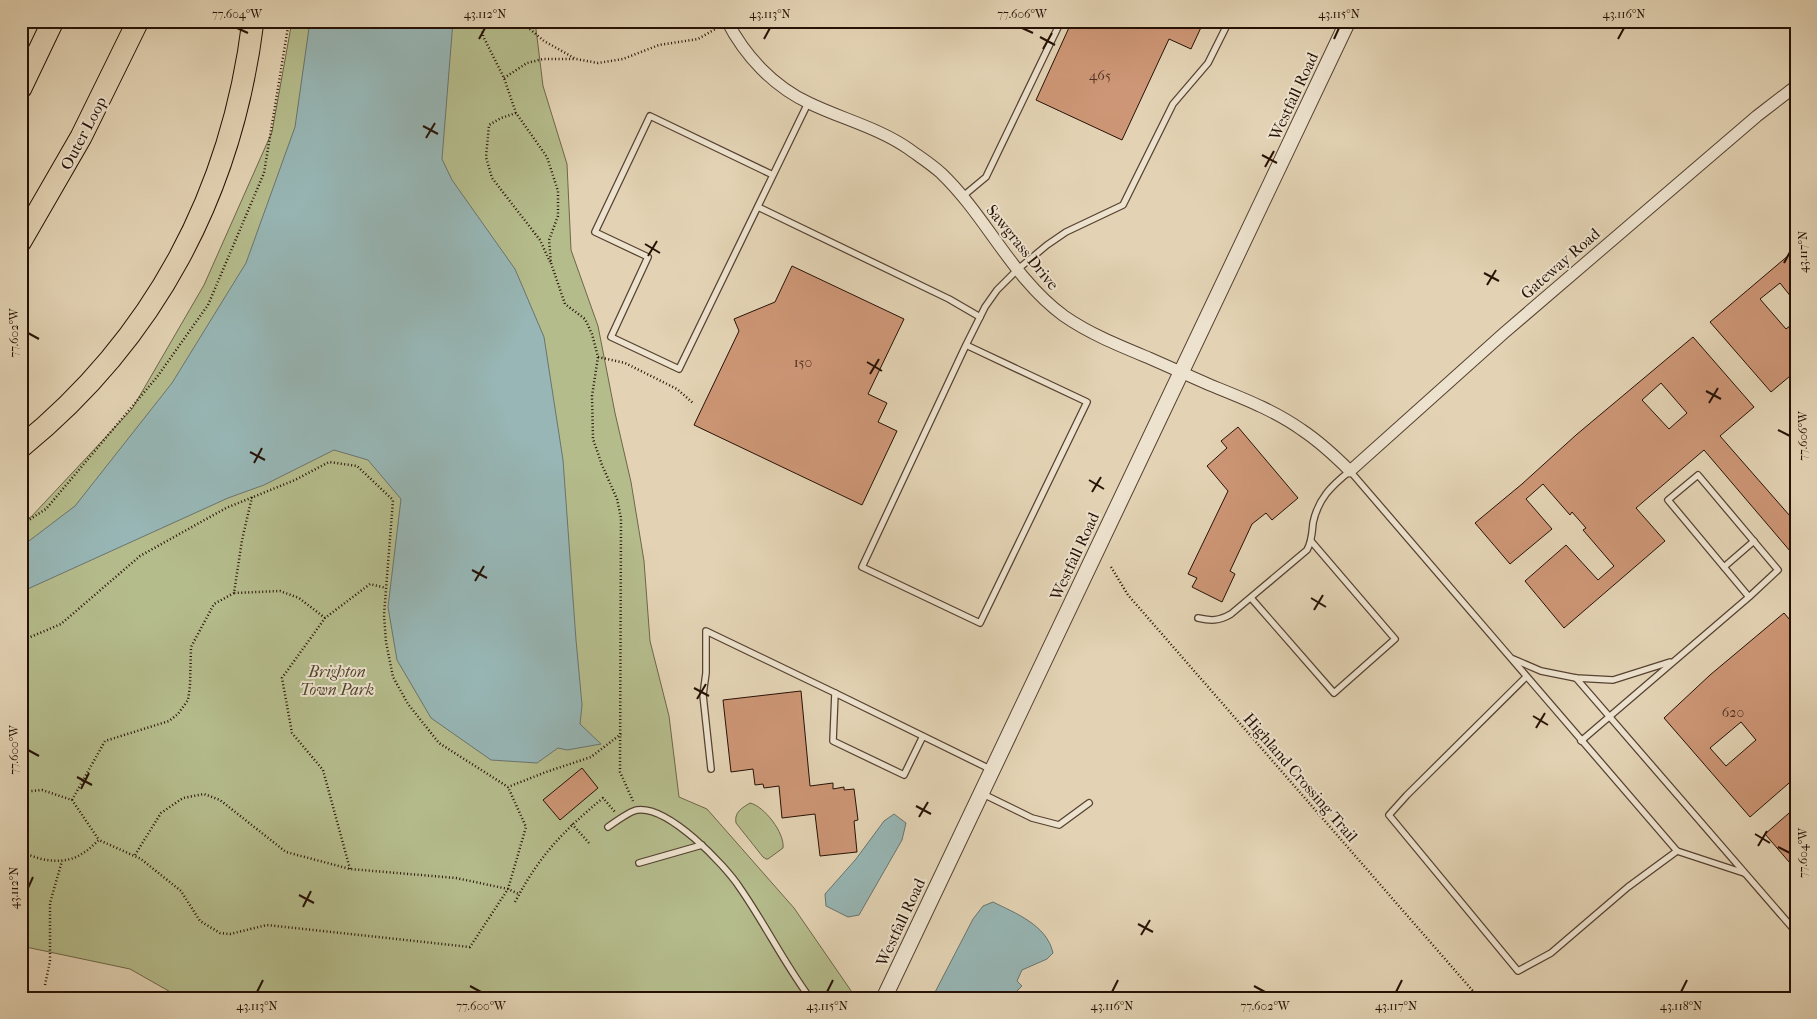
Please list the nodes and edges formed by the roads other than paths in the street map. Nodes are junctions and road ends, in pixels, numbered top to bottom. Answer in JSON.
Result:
{"nodes":[{"id":1,"x":53,"y":21,"type":"edge"},
{"id":2,"x":138,"y":21,"type":"edge"},
{"id":3,"x":253,"y":21,"type":"edge"},
{"id":4,"x":1061,"y":21,"type":"edge"},
{"id":5,"x":1229,"y":21,"type":"edge"},
{"id":6,"x":1348,"y":21,"type":"edge"},
{"id":7,"x":723,"y":24,"type":"edge"},
{"id":8,"x":1796,"y":86,"type":"edge"},
{"id":9,"x":21,"y":88,"type":"edge"},
{"id":10,"x":808,"y":103,"type":"junction"},
{"id":11,"x":773,"y":175,"type":"junction"},
{"id":12,"x":962,"y":197,"type":"junction"},
{"id":13,"x":758,"y":207,"type":"junction"},
{"id":14,"x":21,"y":240,"type":"edge"},
{"id":15,"x":1017,"y":270,"type":"junction"},
{"id":16,"x":980,"y":317,"type":"junction"},
{"id":17,"x":966,"y":345,"type":"junction"},
{"id":18,"x":1181,"y":372,"type":"junction"},
{"id":19,"x":21,"y":447,"type":"edge"},
{"id":20,"x":1350,"y":471,"type":"junction"},
{"id":21,"x":1312,"y":541,"type":"junction"},
{"id":22,"x":1754,"y":541,"type":"junction"},
{"id":23,"x":1724,"y":567,"type":"junction"},
{"id":24,"x":1749,"y":597,"type":"junction"},
{"id":25,"x":1251,"y":598,"type":"junction"},
{"id":26,"x":1198,"y":618,"type":"dead end"},
{"id":27,"x":1511,"y":658,"type":"junction"},
{"id":28,"x":1674,"y":661,"type":"junction"},
{"id":29,"x":1526,"y":676,"type":"junction"},
{"id":30,"x":1576,"y":678,"type":"junction"},
{"id":31,"x":835,"y":693,"type":"junction"},
{"id":32,"x":1609,"y":717,"type":"junction"},
{"id":33,"x":922,"y":736,"type":"junction"},
{"id":34,"x":1581,"y":741,"type":"junction"},
{"id":35,"x":711,"y":769,"type":"dead end"},
{"id":36,"x":992,"y":770,"type":"junction"},
{"id":37,"x":981,"y":793,"type":"junction"},
{"id":38,"x":1089,"y":803,"type":"dead end"},
{"id":39,"x":608,"y":827,"type":"dead end"},
{"id":40,"x":702,"y":845,"type":"junction"},
{"id":41,"x":1677,"y":851,"type":"junction"},
{"id":42,"x":639,"y":863,"type":"dead end"},
{"id":43,"x":1744,"y":874,"type":"junction"},
{"id":44,"x":1796,"y":932,"type":"edge"},
{"id":45,"x":810,"y":998,"type":"edge"},
{"id":46,"x":884,"y":998,"type":"edge"}],
"edges":[{"from":1,"to":9,"type":"highway"},
{"from":2,"to":14,"type":"highway","name":"Outer Loop"},
{"from":3,"to":19,"type":"highway"},
{"from":4,"to":12,"type":"lane"},
{"from":5,"to":15,"type":"lane"},
{"from":6,"to":18,"type":"street","name":"Westfall Road"},
{"from":7,"to":10,"type":"street","name":"Sawgrass Drive"},
{"from":8,"to":20,"type":"street","name":"Gateway Road"},
{"from":10,"to":11,"type":"lane"},
{"from":10,"to":12,"type":"street","name":"Sawgrass Drive"},
{"from":11,"to":13,"type":"lane"},
{"from":11,"to":13,"type":"lane"},
{"from":12,"to":15,"type":"street","name":"Sawgrass Drive"},
{"from":13,"to":16,"type":"lane"},
{"from":15,"to":16,"type":"lane"},
{"from":15,"to":18,"type":"street","name":"Sawgrass Drive"},
{"from":16,"to":17,"type":"lane"},
{"from":17,"to":17,"type":"lane"},
{"from":18,"to":20,"type":"street","name":"Sawgrass Drive"},
{"from":18,"to":36,"type":"street","name":"Westfall Road"},
{"from":20,"to":21,"type":"lane"},
{"from":20,"to":27,"type":"lane"},
{"from":21,"to":25,"type":"lane"},
{"from":21,"to":25,"type":"lane"},
{"from":22,"to":23,"type":"lane"},
{"from":22,"to":23,"type":"lane"},
{"from":22,"to":24,"type":"lane"},
{"from":23,"to":24,"type":"lane"},
{"from":24,"to":28,"type":"lane"},
{"from":25,"to":26,"type":"lane"},
{"from":27,"to":29,"type":"lane"},
{"from":27,"to":30,"type":"lane"},
{"from":28,"to":30,"type":"lane"},
{"from":28,"to":32,"type":"lane"},
{"from":29,"to":34,"type":"lane"},
{"from":29,"to":41,"type":"lane"},
{"from":30,"to":32,"type":"lane"},
{"from":31,"to":33,"type":"lane"},
{"from":31,"to":33,"type":"lane"},
{"from":31,"to":35,"type":"lane"},
{"from":32,"to":34,"type":"lane"},
{"from":32,"to":43,"type":"lane"},
{"from":33,"to":36,"type":"lane"},
{"from":34,"to":41,"type":"lane"},
{"from":36,"to":37,"type":"street","name":"Westfall Road"},
{"from":37,"to":38,"type":"lane"},
{"from":37,"to":46,"type":"street","name":"Westfall Road"},
{"from":39,"to":40,"type":"lane"},
{"from":40,"to":42,"type":"lane"},
{"from":40,"to":45,"type":"lane"},
{"from":41,"to":43,"type":"lane"},
{"from":43,"to":44,"type":"lane"}]}
